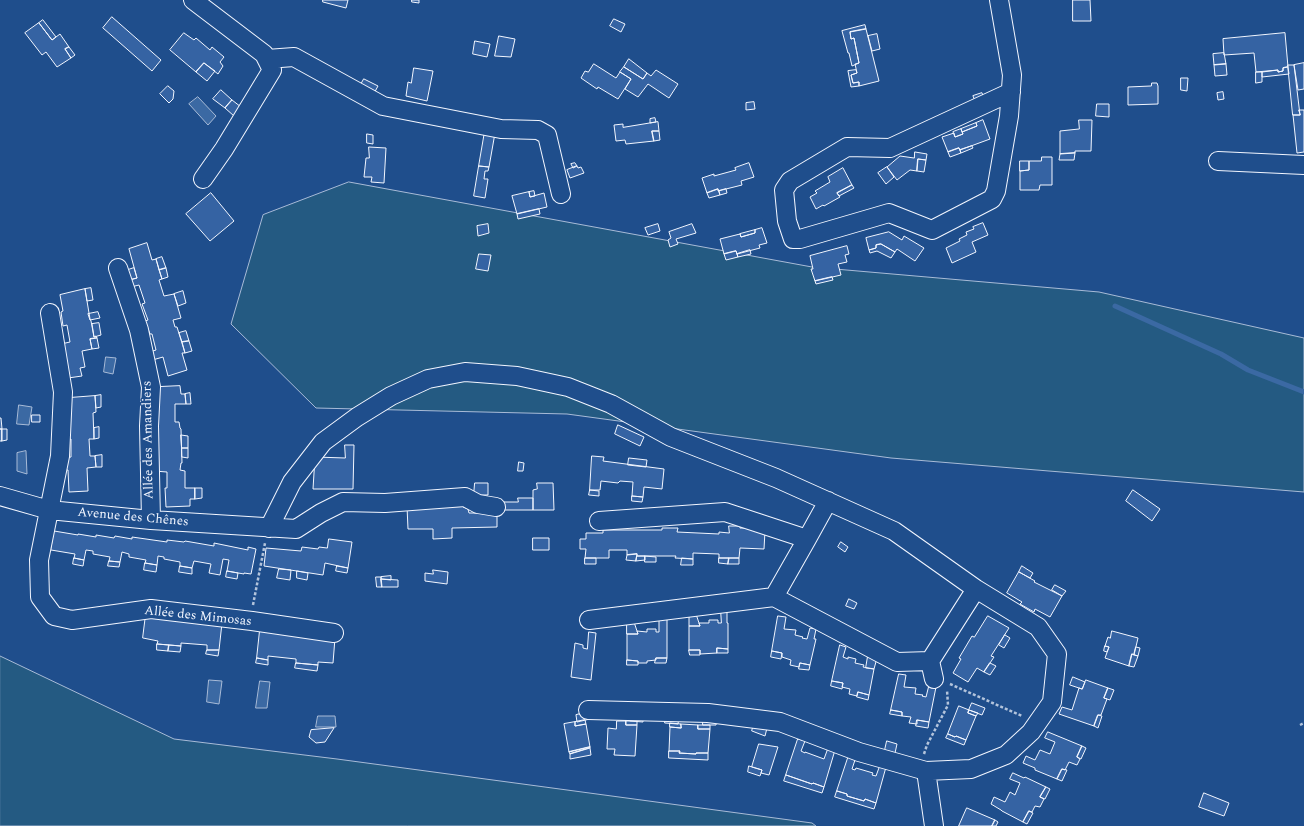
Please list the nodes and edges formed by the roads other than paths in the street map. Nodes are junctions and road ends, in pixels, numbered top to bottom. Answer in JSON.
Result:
{"nodes":[{"id":1,"x":193,"y":0,"type":"edge"},
{"id":2,"x":998,"y":0,"type":"edge"},
{"id":3,"x":267,"y":59,"type":"junction"},
{"id":4,"x":1012,"y":92,"type":"junction"},
{"id":5,"x":1218,"y":161,"type":"dead end"},
{"id":6,"x":1304,"y":165,"type":"edge"},
{"id":7,"x":203,"y":179,"type":"dead end"},
{"id":8,"x":561,"y":194,"type":"dead end"},
{"id":9,"x":118,"y":268,"type":"dead end"},
{"id":10,"x":50,"y":313,"type":"dead end"},
{"id":11,"x":0,"y":496,"type":"edge"},
{"id":12,"x":828,"y":501,"type":"junction"},
{"id":13,"x":496,"y":507,"type":"dead end"},
{"id":14,"x":49,"y":510,"type":"junction"},
{"id":15,"x":151,"y":520,"type":"junction"},
{"id":16,"x":599,"y":521,"type":"dead end"},
{"id":17,"x":269,"y":528,"type":"junction"},
{"id":18,"x":808,"y":539,"type":"junction"},
{"id":19,"x":976,"y":588,"type":"junction"},
{"id":20,"x":774,"y":596,"type":"junction"},
{"id":21,"x":589,"y":620,"type":"dead end"},
{"id":22,"x":334,"y":633,"type":"dead end"},
{"id":23,"x":930,"y":661,"type":"junction"},
{"id":24,"x":934,"y":679,"type":"dead end"},
{"id":25,"x":588,"y":710,"type":"dead end"},
{"id":26,"x":926,"y":771,"type":"junction"},
{"id":27,"x":934,"y":826,"type":"edge"}],
"edges":[{"from":1,"to":3,"type":"street"},
{"from":2,"to":4,"type":"street"},
{"from":3,"to":7,"type":"street"},
{"from":3,"to":8,"type":"street"},
{"from":4,"to":4,"type":"street"},
{"from":5,"to":6,"type":"street"},
{"from":9,"to":15,"type":"street","name":"Allée des Amandiers"},
{"from":10,"to":14,"type":"street","name":"Allée des Mimosas"},
{"from":11,"to":14,"type":"street","name":"Avenue des Chênes"},
{"from":12,"to":17,"type":"street"},
{"from":12,"to":18,"type":"street"},
{"from":12,"to":19,"type":"street"},
{"from":13,"to":17,"type":"street","name":"Avenue des Chênes"},
{"from":14,"to":15,"type":"street","name":"Avenue des Chênes"},
{"from":14,"to":22,"type":"street","name":"Allée des Mimosas"},
{"from":15,"to":17,"type":"street","name":"Avenue des Chênes"},
{"from":16,"to":18,"type":"street"},
{"from":18,"to":20,"type":"street"},
{"from":19,"to":23,"type":"street"},
{"from":19,"to":26,"type":"street"},
{"from":20,"to":21,"type":"street"},
{"from":20,"to":23,"type":"street"},
{"from":23,"to":24,"type":"street"},
{"from":25,"to":26,"type":"street"},
{"from":26,"to":27,"type":"street"}]}
